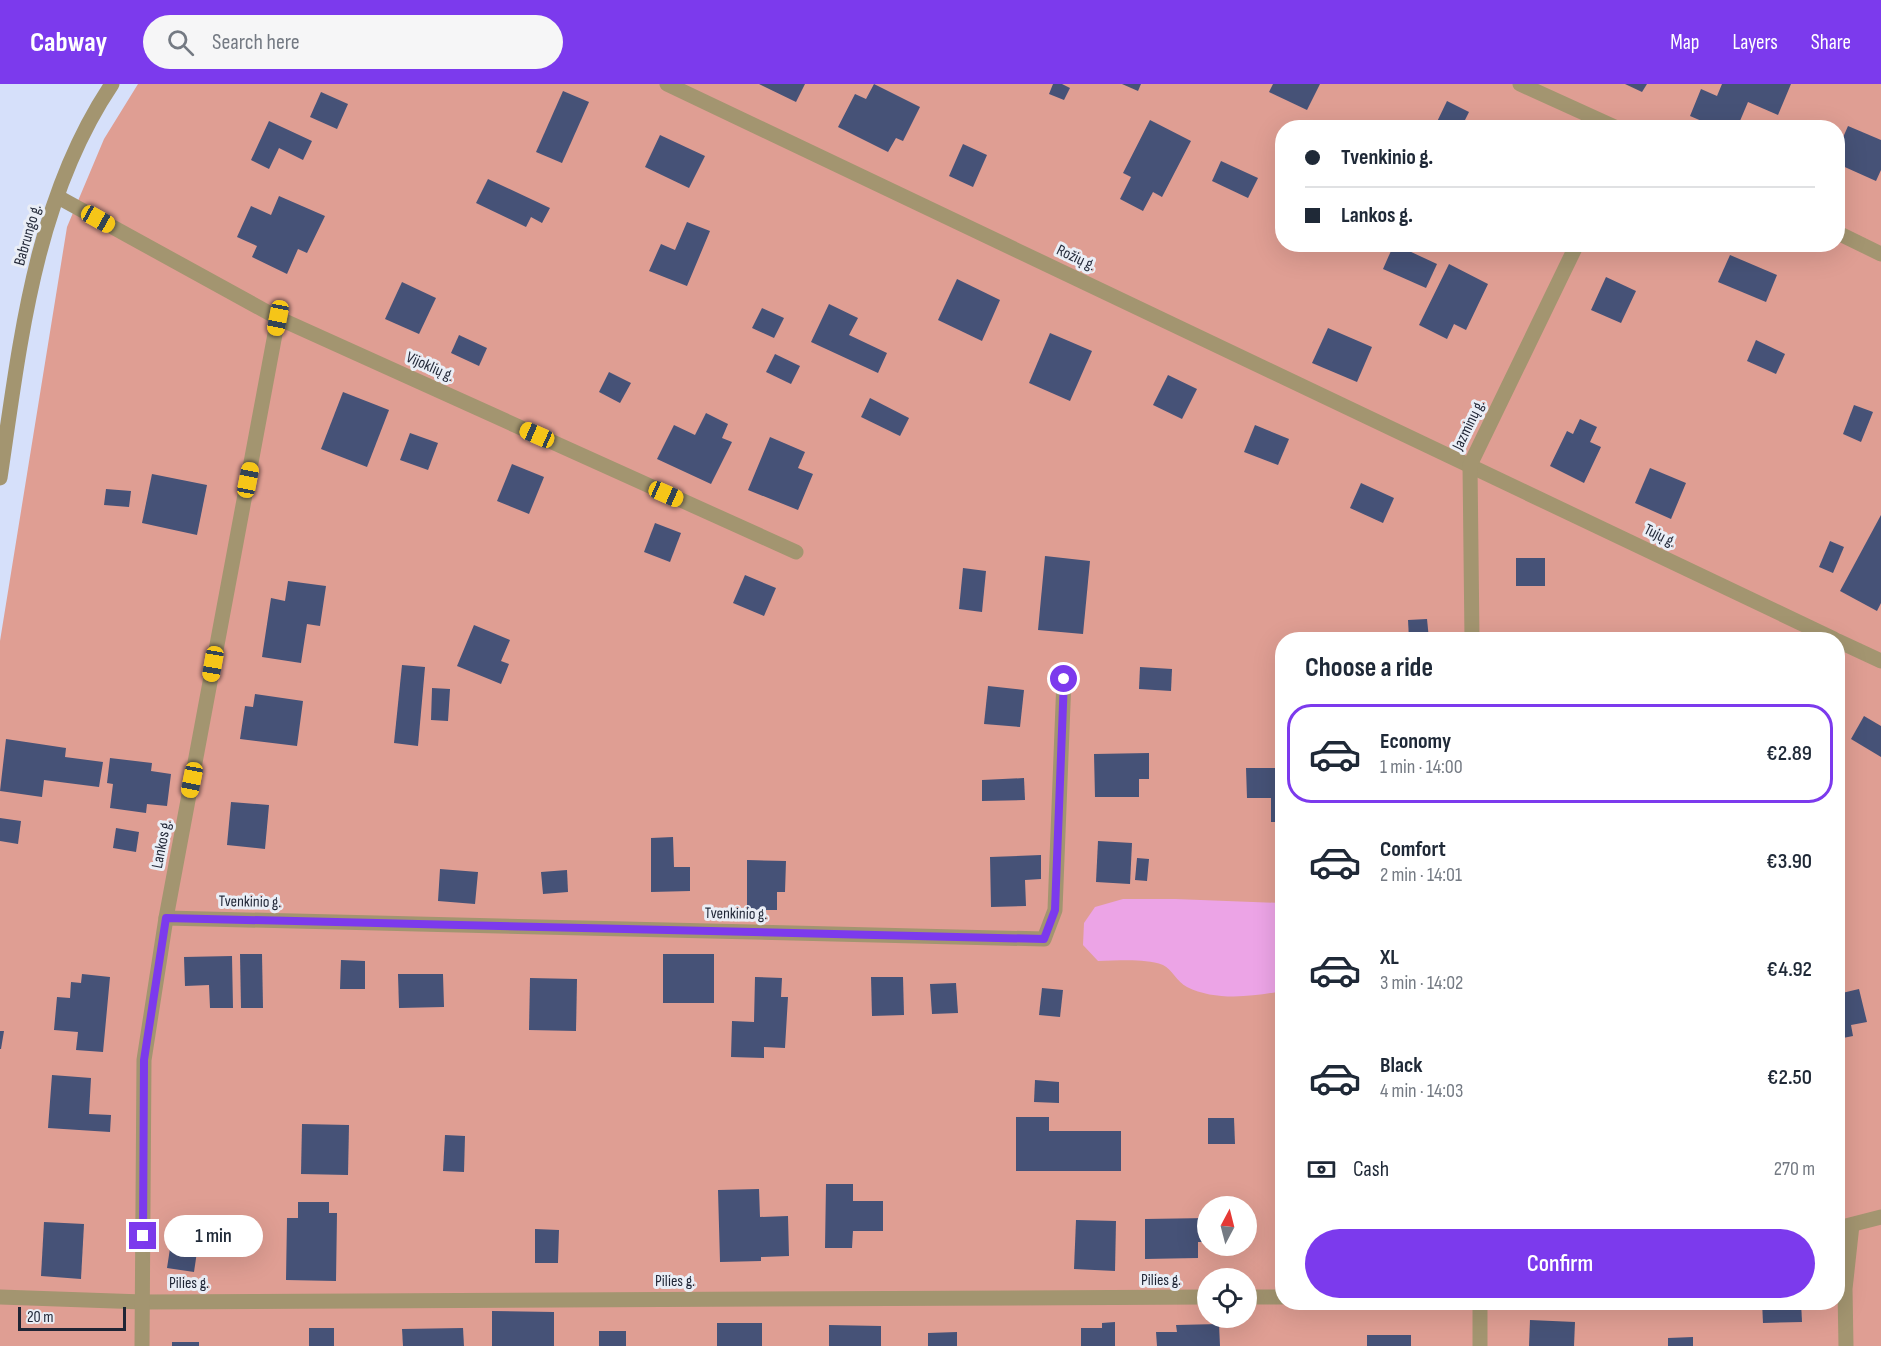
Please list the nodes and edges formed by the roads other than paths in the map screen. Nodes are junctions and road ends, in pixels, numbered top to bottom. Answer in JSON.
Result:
{"nodes":[{"id":1,"x":112,"y":84,"type":"edge"},
{"id":2,"x":667,"y":84,"type":"edge"},
{"id":3,"x":1520,"y":84,"type":"edge"},
{"id":4,"x":1599,"y":120,"type":"edge"},
{"id":5,"x":58,"y":197,"type":"junction"},
{"id":6,"x":1845,"y":236,"type":"edge"},
{"id":7,"x":1573,"y":252,"type":"edge"},
{"id":8,"x":1881,"y":254,"type":"edge"},
{"id":9,"x":278,"y":318,"type":"junction"},
{"id":10,"x":1470,"y":465,"type":"junction"},
{"id":11,"x":0,"y":478,"type":"edge"},
{"id":12,"x":795,"y":552,"type":"dead end"},
{"id":13,"x":1472,"y":632,"type":"edge"},
{"id":14,"x":1819,"y":632,"type":"edge"},
{"id":15,"x":1845,"y":644,"type":"edge"},
{"id":16,"x":1881,"y":661,"type":"edge"},
{"id":17,"x":1064,"y":679,"type":"dead end"},
{"id":18,"x":166,"y":918,"type":"junction"},
{"id":19,"x":1881,"y":1217,"type":"edge"},
{"id":20,"x":1845,"y":1227,"type":"edge"},
{"id":21,"x":0,"y":1297,"type":"edge"},
{"id":22,"x":1197,"y":1297,"type":"edge"},
{"id":23,"x":1257,"y":1297,"type":"edge"},
{"id":24,"x":1275,"y":1297,"type":"edge"},
{"id":25,"x":142,"y":1302,"type":"junction"},
{"id":26,"x":1480,"y":1310,"type":"edge"},
{"id":27,"x":142,"y":1346,"type":"edge"},
{"id":28,"x":1480,"y":1346,"type":"edge"},
{"id":29,"x":1846,"y":1346,"type":"edge"}],
"edges":[{"from":1,"to":5,"type":"street","name":"Babrungo g."},
{"from":2,"to":10,"type":"street","name":"Rožių g."},
{"from":3,"to":4,"type":"street"},
{"from":5,"to":9,"type":"street","name":"Vijoklių g."},
{"from":5,"to":11,"type":"street","name":"Babrungo g."},
{"from":6,"to":8,"type":"street"},
{"from":7,"to":10,"type":"street","name":"Jazminų g."},
{"from":9,"to":12,"type":"street","name":"Vijoklių g."},
{"from":9,"to":18,"type":"street","name":"Lankos g."},
{"from":10,"to":13,"type":"street","name":"Jazminų g."},
{"from":10,"to":14,"type":"street","name":"Tujų g."},
{"from":15,"to":16,"type":"street","name":"Tujų g."},
{"from":17,"to":18,"type":"street","name":"Tvenkinio g."},
{"from":18,"to":25,"type":"street","name":"Lankos g."},
{"from":19,"to":20,"type":"street"},
{"from":20,"to":29,"type":"street"},
{"from":21,"to":25,"type":"street","name":"Pilies g."},
{"from":22,"to":25,"type":"street","name":"Pilies g."},
{"from":23,"to":24,"type":"street"},
{"from":25,"to":27,"type":"street","name":"Lankos g."},
{"from":26,"to":28,"type":"street"}]}
